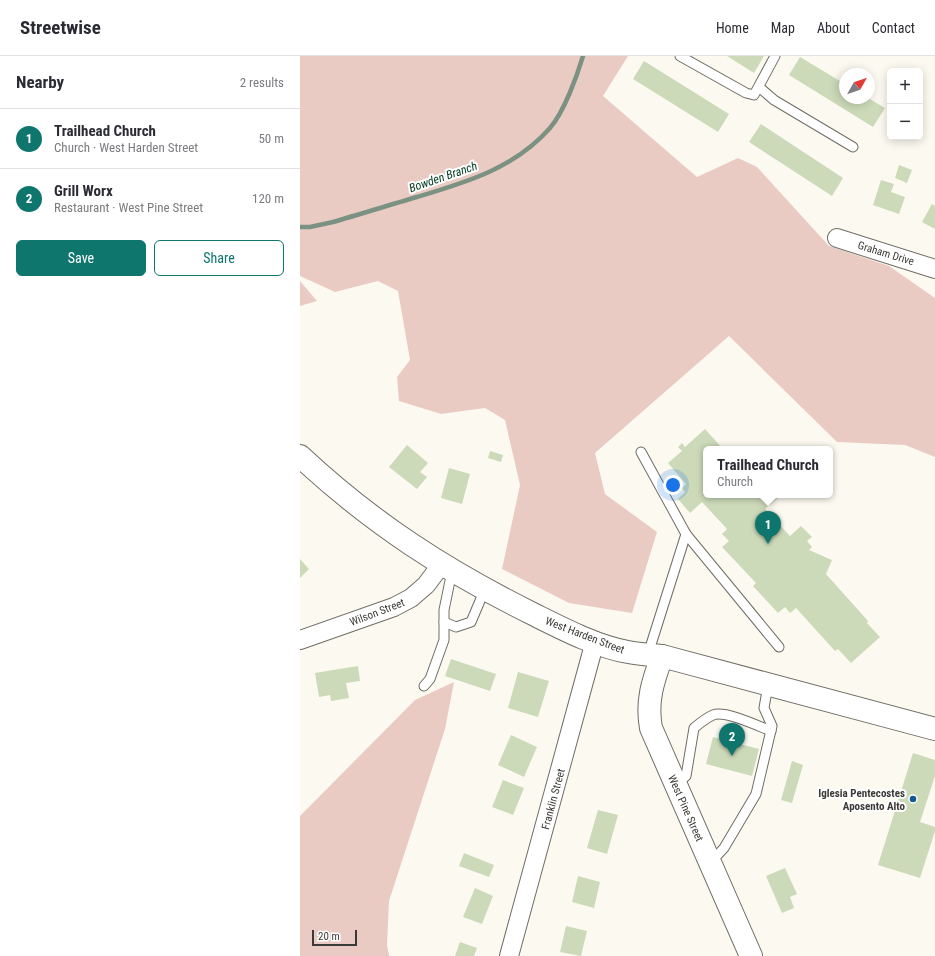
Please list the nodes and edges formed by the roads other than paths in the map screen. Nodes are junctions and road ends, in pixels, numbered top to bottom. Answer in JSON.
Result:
{"nodes":[{"id":1,"x":680,"y":56,"type":"edge"},
{"id":2,"x":775,"y":56,"type":"edge"},
{"id":3,"x":759,"y":87,"type":"junction"},
{"id":4,"x":853,"y":147,"type":"dead end"},
{"id":5,"x":837,"y":238,"type":"dead end"},
{"id":6,"x":935,"y":269,"type":"edge"},
{"id":7,"x":641,"y":452,"type":"dead end"},
{"id":8,"x":300,"y":456,"type":"edge"},
{"id":9,"x":686,"y":534,"type":"junction"},
{"id":10,"x":447,"y":568,"type":"junction"},
{"id":11,"x":485,"y":589,"type":"junction"},
{"id":12,"x":444,"y":622,"type":"junction"},
{"id":13,"x":300,"y":640,"type":"edge"},
{"id":14,"x":595,"y":641,"type":"junction"},
{"id":15,"x":779,"y":647,"type":"dead end"},
{"id":16,"x":655,"y":655,"type":"junction"},
{"id":17,"x":768,"y":683,"type":"junction"},
{"id":18,"x":424,"y":686,"type":"dead end"},
{"id":19,"x":935,"y":729,"type":"edge"},
{"id":20,"x":770,"y":731,"type":"junction"},
{"id":21,"x":676,"y":785,"type":"junction"},
{"id":22,"x":710,"y":863,"type":"junction"},
{"id":23,"x":509,"y":956,"type":"edge"},
{"id":24,"x":751,"y":956,"type":"edge"}],
"edges":[{"from":1,"to":3,"type":"lane"},
{"from":2,"to":3,"type":"lane"},
{"from":3,"to":4,"type":"lane"},
{"from":5,"to":6,"type":"street","name":"Graham Drive"},
{"from":7,"to":9,"type":"lane"},
{"from":8,"to":10,"type":"main road","name":"West Harden Street"},
{"from":9,"to":15,"type":"lane"},
{"from":9,"to":16,"type":"lane"},
{"from":10,"to":11,"type":"main road","name":"West Harden Street"},
{"from":10,"to":12,"type":"lane"},
{"from":10,"to":13,"type":"street","name":"Wilson Street"},
{"from":11,"to":12,"type":"lane"},
{"from":11,"to":14,"type":"main road","name":"West Harden Street"},
{"from":12,"to":18,"type":"lane"},
{"from":14,"to":16,"type":"main road","name":"West Harden Street"},
{"from":14,"to":23,"type":"street","name":"Franklin Street"},
{"from":16,"to":17,"type":"main road","name":"West Harden Street"},
{"from":16,"to":21,"type":"main road","name":"West Pine Street"},
{"from":17,"to":19,"type":"main road","name":"West Harden Street"},
{"from":17,"to":20,"type":"lane"},
{"from":20,"to":21,"type":"lane"},
{"from":20,"to":22,"type":"lane"},
{"from":21,"to":22,"type":"main road","name":"West Pine Street"},
{"from":22,"to":24,"type":"main road","name":"West Pine Street"}]}
